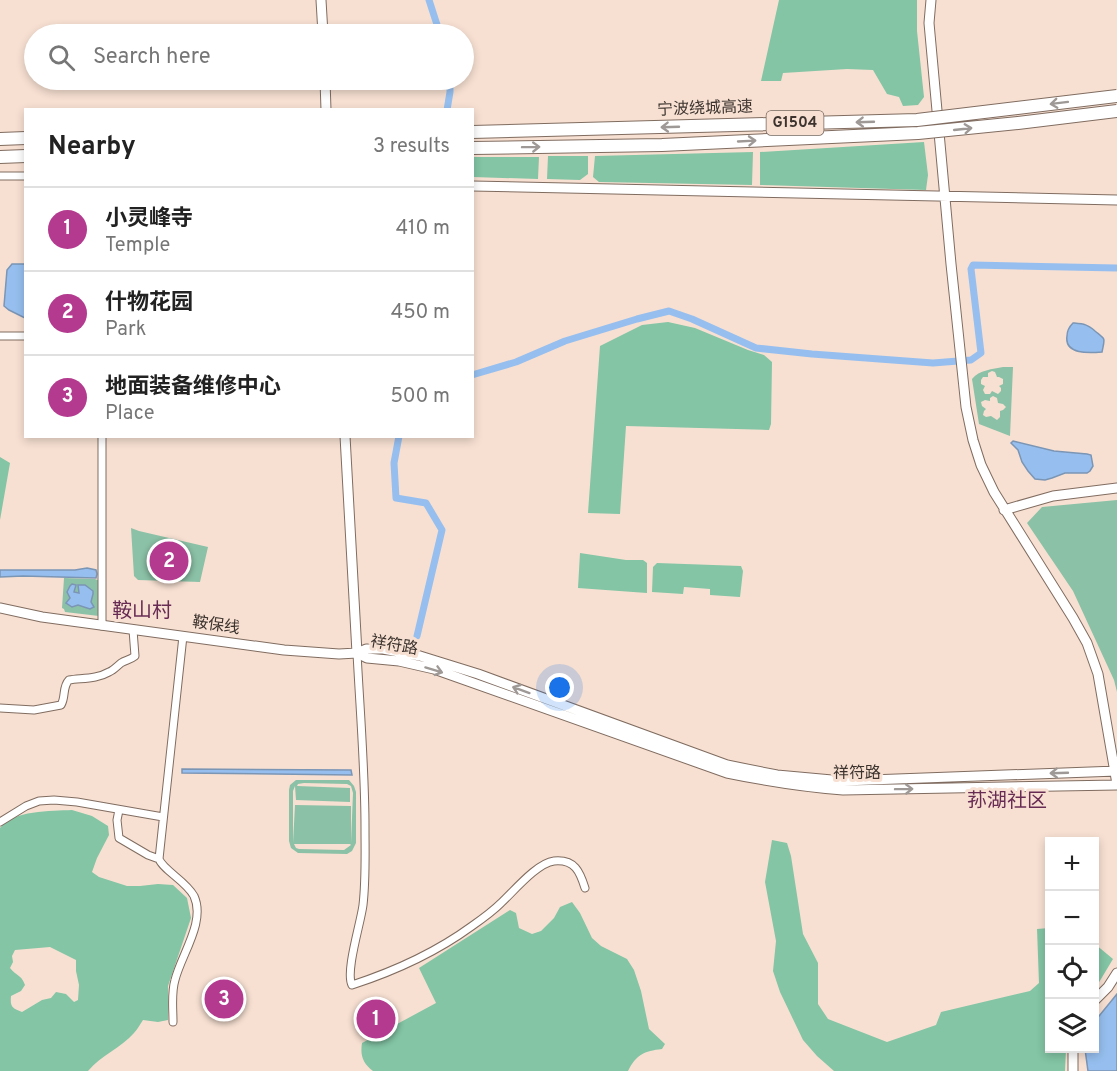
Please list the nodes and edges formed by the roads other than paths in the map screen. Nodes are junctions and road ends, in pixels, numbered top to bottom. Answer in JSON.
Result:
{"nodes":[{"id":1,"x":321,"y":0,"type":"edge"},
{"id":2,"x":931,"y":0,"type":"edge"},
{"id":3,"x":322,"y":24,"type":"edge"},
{"id":4,"x":325,"y":90,"type":"edge"},
{"id":5,"x":1117,"y":96,"type":"edge"},
{"id":6,"x":326,"y":108,"type":"edge"},
{"id":7,"x":1117,"y":111,"type":"edge"},
{"id":8,"x":474,"y":132,"type":"edge"},
{"id":9,"x":24,"y":138,"type":"edge"},
{"id":10,"x":0,"y":139,"type":"edge"},
{"id":11,"x":474,"y":147,"type":"edge"},
{"id":12,"x":24,"y":156,"type":"edge"},
{"id":13,"x":0,"y":157,"type":"edge"},
{"id":14,"x":0,"y":176,"type":"edge"},
{"id":15,"x":24,"y":176,"type":"edge"},
{"id":16,"x":474,"y":186,"type":"edge"},
{"id":17,"x":945,"y":197,"type":"junction"},
{"id":18,"x":1117,"y":201,"type":"edge"},
{"id":19,"x":0,"y":336,"type":"edge"},
{"id":20,"x":24,"y":336,"type":"edge"},
{"id":21,"x":102,"y":438,"type":"edge"},
{"id":22,"x":345,"y":438,"type":"edge"},
{"id":23,"x":1117,"y":488,"type":"edge"},
{"id":24,"x":1004,"y":510,"type":"junction"},
{"id":25,"x":0,"y":608,"type":"edge"},
{"id":26,"x":102,"y":626,"type":"junction"},
{"id":27,"x":133,"y":630,"type":"junction"},
{"id":28,"x":183,"y":636,"type":"junction"},
{"id":29,"x":357,"y":653,"type":"junction"},
{"id":30,"x":0,"y":708,"type":"edge"},
{"id":31,"x":1116,"y":771,"type":"edge"},
{"id":32,"x":1117,"y":785,"type":"edge"},
{"id":33,"x":119,"y":810,"type":"junction"},
{"id":34,"x":163,"y":817,"type":"junction"},
{"id":35,"x":0,"y":822,"type":"edge"},
{"id":36,"x":159,"y":859,"type":"junction"},
{"id":37,"x":585,"y":888,"type":"dead end"},
{"id":38,"x":1117,"y":973,"type":"edge"},
{"id":39,"x":1097,"y":999,"type":"edge"},
{"id":40,"x":173,"y":1022,"type":"dead end"},
{"id":41,"x":1072,"y":1053,"type":"edge"},
{"id":42,"x":1073,"y":1071,"type":"edge"}],
"edges":[{"from":1,"to":3,"type":"main road"},
{"from":2,"to":17,"type":"main road"},
{"from":4,"to":6,"type":"main road"},
{"from":5,"to":8,"type":"highway","name":"宁波绕城高速","number":"G1504","one_way":true,"bridge":true},
{"from":11,"to":7,"type":"highway","name":"宁波绕城高速","number":"G1504","one_way":true,"bridge":true},
{"from":9,"to":10,"type":"highway"},
{"from":12,"to":13,"type":"highway"},
{"from":14,"to":15,"type":"street"},
{"from":16,"to":17,"type":"main road"},
{"from":17,"to":18,"type":"main road"},
{"from":17,"to":24,"type":"main road"},
{"from":19,"to":20,"type":"street"},
{"from":21,"to":26,"type":"street"},
{"from":22,"to":29,"type":"main road"},
{"from":23,"to":24,"type":"main road"},
{"from":24,"to":31,"type":"main road"},
{"from":25,"to":26,"type":"main road","name":"鞍保线"},
{"from":26,"to":27,"type":"main road","name":"鞍保线"},
{"from":27,"to":28,"type":"main road","name":"鞍保线"},
{"from":27,"to":30,"type":"street"},
{"from":28,"to":29,"type":"main road","name":"鞍保线"},
{"from":28,"to":34,"type":"street"},
{"from":31,"to":29,"type":"main road","name":"祥符路","one_way":true},
{"from":29,"to":32,"type":"main road","name":"祥符路","one_way":true},
{"from":29,"to":37,"type":"street"},
{"from":31,"to":32,"type":"main road"},
{"from":33,"to":34,"type":"street"},
{"from":33,"to":35,"type":"street"},
{"from":33,"to":36,"type":"street"},
{"from":34,"to":36,"type":"street"},
{"from":36,"to":40,"type":"street"},
{"from":38,"to":39,"type":"main road"},
{"from":41,"to":42,"type":"main road"}]}
